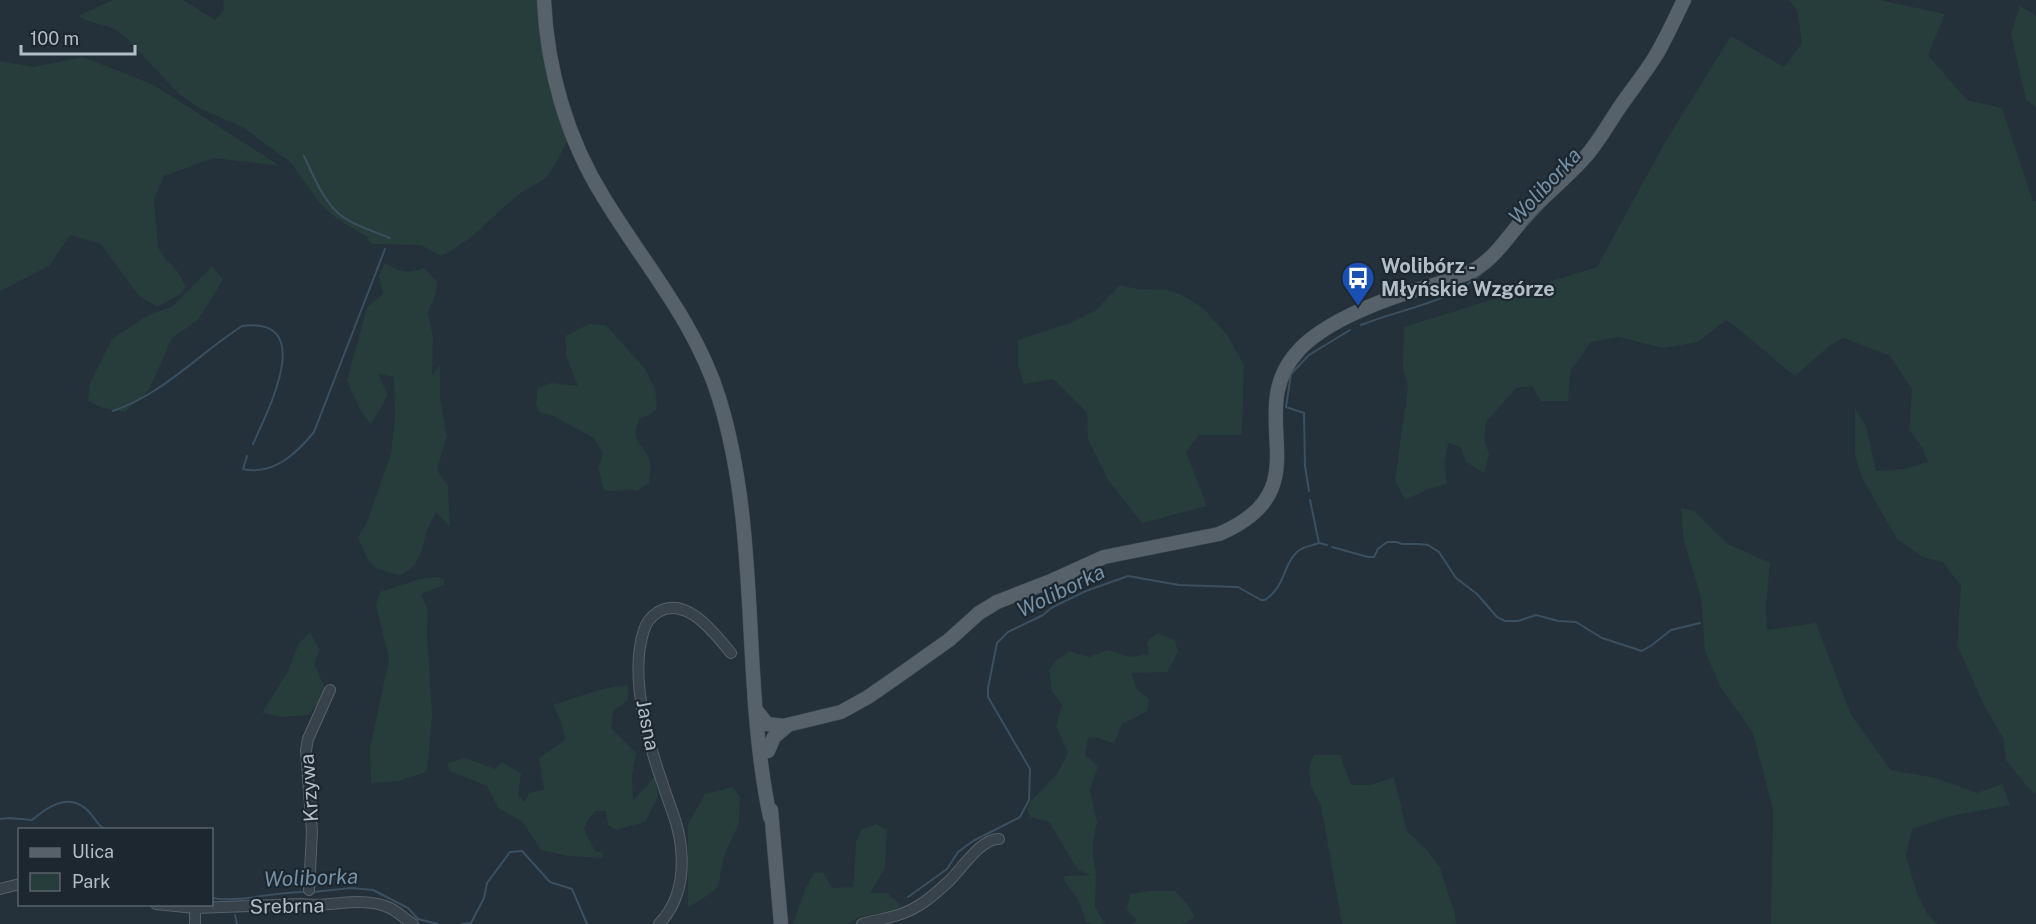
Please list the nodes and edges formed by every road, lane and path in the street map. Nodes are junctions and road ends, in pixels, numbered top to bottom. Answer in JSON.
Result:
{"nodes":[{"id":1,"x":544,"y":0,"type":"edge"},
{"id":2,"x":1684,"y":0,"type":"edge"},
{"id":3,"x":731,"y":653,"type":"dead end"},
{"id":4,"x":330,"y":690,"type":"dead end"},
{"id":5,"x":769,"y":717,"type":"junction"},
{"id":6,"x":768,"y":751,"type":"junction"},
{"id":7,"x":770,"y":817,"type":"junction"},
{"id":8,"x":999,"y":839,"type":"dead end"},
{"id":9,"x":18,"y":884,"type":"edge"},
{"id":10,"x":0,"y":889,"type":"edge"},
{"id":11,"x":309,"y":890,"type":"dead end"},
{"id":12,"x":176,"y":906,"type":"edge"},
{"id":13,"x":195,"y":908,"type":"junction"},
{"id":14,"x":195,"y":924,"type":"edge"},
{"id":15,"x":412,"y":924,"type":"edge"},
{"id":16,"x":659,"y":924,"type":"edge"},
{"id":17,"x":781,"y":924,"type":"edge"},
{"id":18,"x":862,"y":924,"type":"edge"}],
"edges":[{"from":1,"to":5,"type":"main road"},
{"from":2,"to":5,"type":"main road"},
{"from":3,"to":16,"type":"street","name":"Jasna"},
{"from":4,"to":11,"type":"street","name":"Krzywa"},
{"from":5,"to":6,"type":"main road"},
{"from":5,"to":6,"type":"main road"},
{"from":5,"to":7,"type":"main road"},
{"from":6,"to":7,"type":"main road"},
{"from":7,"to":17,"type":"main road"},
{"from":8,"to":18,"type":"street"},
{"from":9,"to":10,"type":"street"},
{"from":12,"to":13,"type":"street","name":"Srebrna"},
{"from":13,"to":14,"type":"street"},
{"from":13,"to":15,"type":"street","name":"Srebrna"}]}
